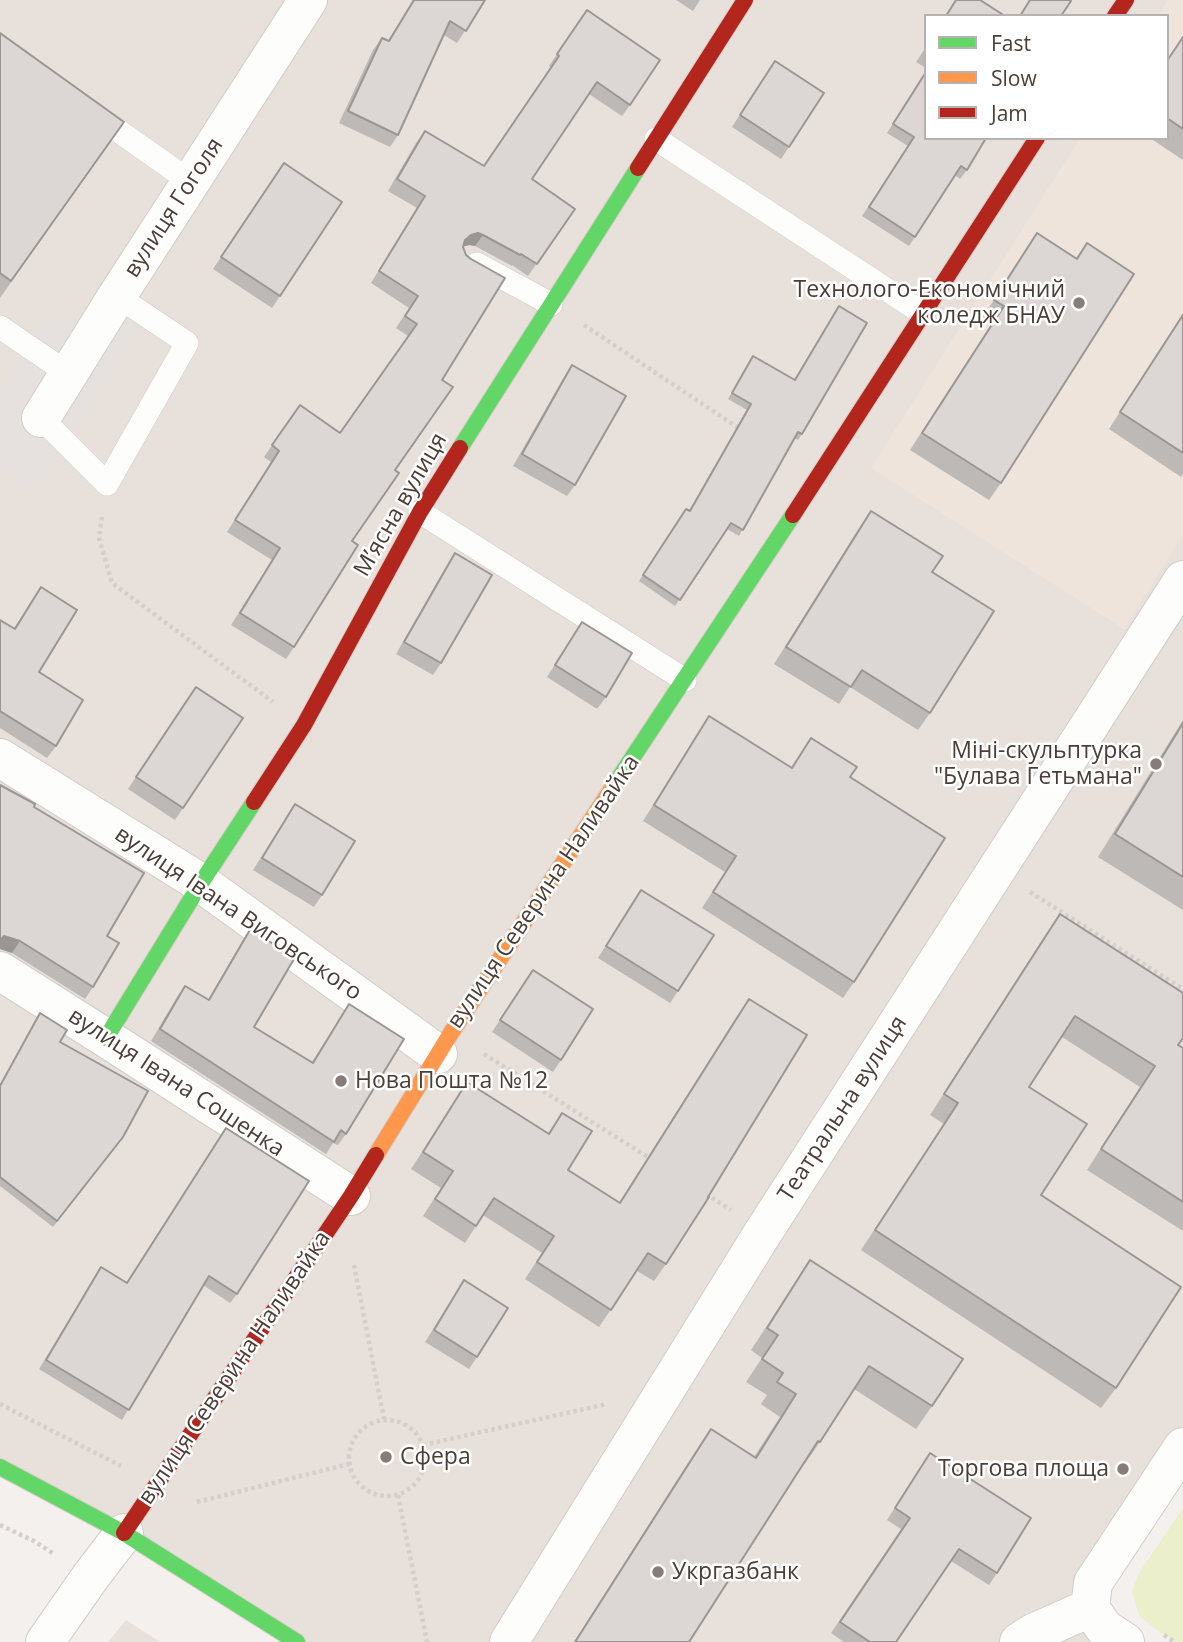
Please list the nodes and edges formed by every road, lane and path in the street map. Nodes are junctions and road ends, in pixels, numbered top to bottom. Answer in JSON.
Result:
{"nodes":[{"id":1,"x":308,"y":0,"type":"edge"},
{"id":2,"x":745,"y":0,"type":"edge"},
{"id":3,"x":79,"y":103,"type":"edge"},
{"id":4,"x":656,"y":139,"type":"junction"},
{"id":5,"x":1036,"y":140,"type":"edge"},
{"id":6,"x":191,"y":182,"type":"junction"},
{"id":7,"x":469,"y":259,"type":"edge"},
{"id":8,"x":117,"y":296,"type":"junction"},
{"id":9,"x":551,"y":304,"type":"junction"},
{"id":10,"x":924,"y":314,"type":"junction"},
{"id":11,"x":0,"y":327,"type":"edge"},
{"id":12,"x":69,"y":374,"type":"junction"},
{"id":13,"x":41,"y":418,"type":"joint"},
{"id":14,"x":747,"y":434,"type":"edge"},
{"id":15,"x":107,"y":484,"type":"junction"},
{"id":16,"x":420,"y":512,"type":"junction"},
{"id":17,"x":1183,"y":579,"type":"edge"},
{"id":18,"x":685,"y":680,"type":"junction"},
{"id":19,"x":304,"y":725,"type":"junction"},
{"id":20,"x":0,"y":758,"type":"edge"},
{"id":21,"x":996,"y":871,"type":"junction"},
{"id":22,"x":201,"y":883,"type":"junction"},
{"id":23,"x":0,"y":971,"type":"edge"},
{"id":24,"x":1183,"y":989,"type":"edge"},
{"id":25,"x":106,"y":1038,"type":"junction"},
{"id":26,"x":444,"y":1043,"type":"junction"},
{"id":27,"x":658,"y":1164,"type":"edge"},
{"id":28,"x":705,"y":1194,"type":"edge"},
{"id":29,"x":347,"y":1202,"type":"junction"},
{"id":30,"x":764,"y":1231,"type":"junction"},
{"id":31,"x":664,"y":1392,"type":"junction"},
{"id":32,"x":0,"y":1404,"type":"edge"},
{"id":33,"x":384,"y":1419,"type":"junction"},
{"id":34,"x":423,"y":1445,"type":"junction"},
{"id":35,"x":1183,"y":1447,"type":"edge"},
{"id":36,"x":97,"y":1455,"type":"dead end"},
{"id":37,"x":349,"y":1464,"type":"junction"},
{"id":38,"x":0,"y":1467,"type":"edge"},
{"id":39,"x":398,"y":1495,"type":"junction"},
{"id":40,"x":193,"y":1503,"type":"dead end"},
{"id":41,"x":0,"y":1525,"type":"edge"},
{"id":42,"x":124,"y":1534,"type":"junction"},
{"id":43,"x":54,"y":1554,"type":"dead end"},
{"id":44,"x":1090,"y":1608,"type":"junction"},
{"id":45,"x":1141,"y":1637,"type":"edge"},
{"id":46,"x":45,"y":1642,"type":"edge"},
{"id":47,"x":297,"y":1642,"type":"edge"},
{"id":48,"x":427,"y":1642,"type":"edge"},
{"id":49,"x":509,"y":1642,"type":"edge"},
{"id":50,"x":1019,"y":1642,"type":"edge"},
{"id":51,"x":1175,"y":1642,"type":"edge"}],
"edges":[{"from":1,"to":6,"type":"street","name":"вулиця Гоголя"},
{"from":2,"to":4,"type":"street","name":"Мʼясна вулиця"},
{"from":3,"to":6,"type":"lane"},
{"from":4,"to":9,"type":"street","name":"Мʼясна вулиця"},
{"from":4,"to":10,"type":"lane"},
{"from":5,"to":10,"type":"street","name":"вулиця Северина Наливайка"},
{"from":6,"to":8,"type":"street","name":"вулиця Гоголя"},
{"from":7,"to":9,"type":"lane"},
{"from":8,"to":12,"type":"street","name":"вулиця Гоголя"},
{"from":8,"to":15,"type":"lane"},
{"from":9,"to":14,"type":"path"},
{"from":9,"to":16,"type":"street","name":"Мʼясна вулиця"},
{"from":10,"to":18,"type":"street","name":"вулиця Северина Наливайка"},
{"from":11,"to":12,"type":"lane"},
{"from":12,"to":13,"type":"street","name":"вулиця Гоголя"},
{"from":13,"to":15,"type":"lane"},
{"from":15,"to":19,"type":"path"},
{"from":16,"to":18,"type":"lane"},
{"from":16,"to":19,"type":"street","name":"Мʼясна вулиця"},
{"from":17,"to":21,"type":"street","name":"Театральна вулиця"},
{"from":18,"to":26,"type":"street","name":"вулиця Северина Наливайка"},
{"from":19,"to":22,"type":"street","name":"Мʼясна вулиця"},
{"from":20,"to":22,"type":"street","name":"вулиця Івана Виговського"},
{"from":21,"to":24,"type":"path"},
{"from":21,"to":30,"type":"street","name":"Театральна вулиця"},
{"from":22,"to":25,"type":"street","name":"Мʼясна вулиця"},
{"from":22,"to":26,"type":"street","name":"вулиця Івана Виговського"},
{"from":23,"to":25,"type":"street","name":"вулиця Івана Сошенка"},
{"from":25,"to":29,"type":"street","name":"вулиця Івана Сошенка"},
{"from":26,"to":27,"type":"path"},
{"from":26,"to":29,"type":"street","name":"вулиця Северина Наливайка"},
{"from":28,"to":30,"type":"path"},
{"from":29,"to":33,"type":"path"},
{"from":29,"to":42,"type":"street","name":"вулиця Северина Наливайка"},
{"from":30,"to":31,"type":"street","name":"Театральна вулиця"},
{"from":31,"to":34,"type":"path"},
{"from":31,"to":49,"type":"street","name":"Театральна вулиця"},
{"from":32,"to":36,"type":"path"},
{"from":33,"to":34,"type":"path"},
{"from":33,"to":37,"type":"path"},
{"from":34,"to":39,"type":"path"},
{"from":35,"to":44,"type":"street"},
{"from":37,"to":39,"type":"path"},
{"from":37,"to":40,"type":"path"},
{"from":38,"to":42,"type":"street"},
{"from":39,"to":48,"type":"path"},
{"from":41,"to":43,"type":"path"},
{"from":42,"to":46,"type":"street","name":"вулиця Северина Наливайка"},
{"from":42,"to":47,"type":"street"},
{"from":44,"to":45,"type":"street"},
{"from":44,"to":50,"type":"street"},
{"from":45,"to":51,"type":"path"}]}
